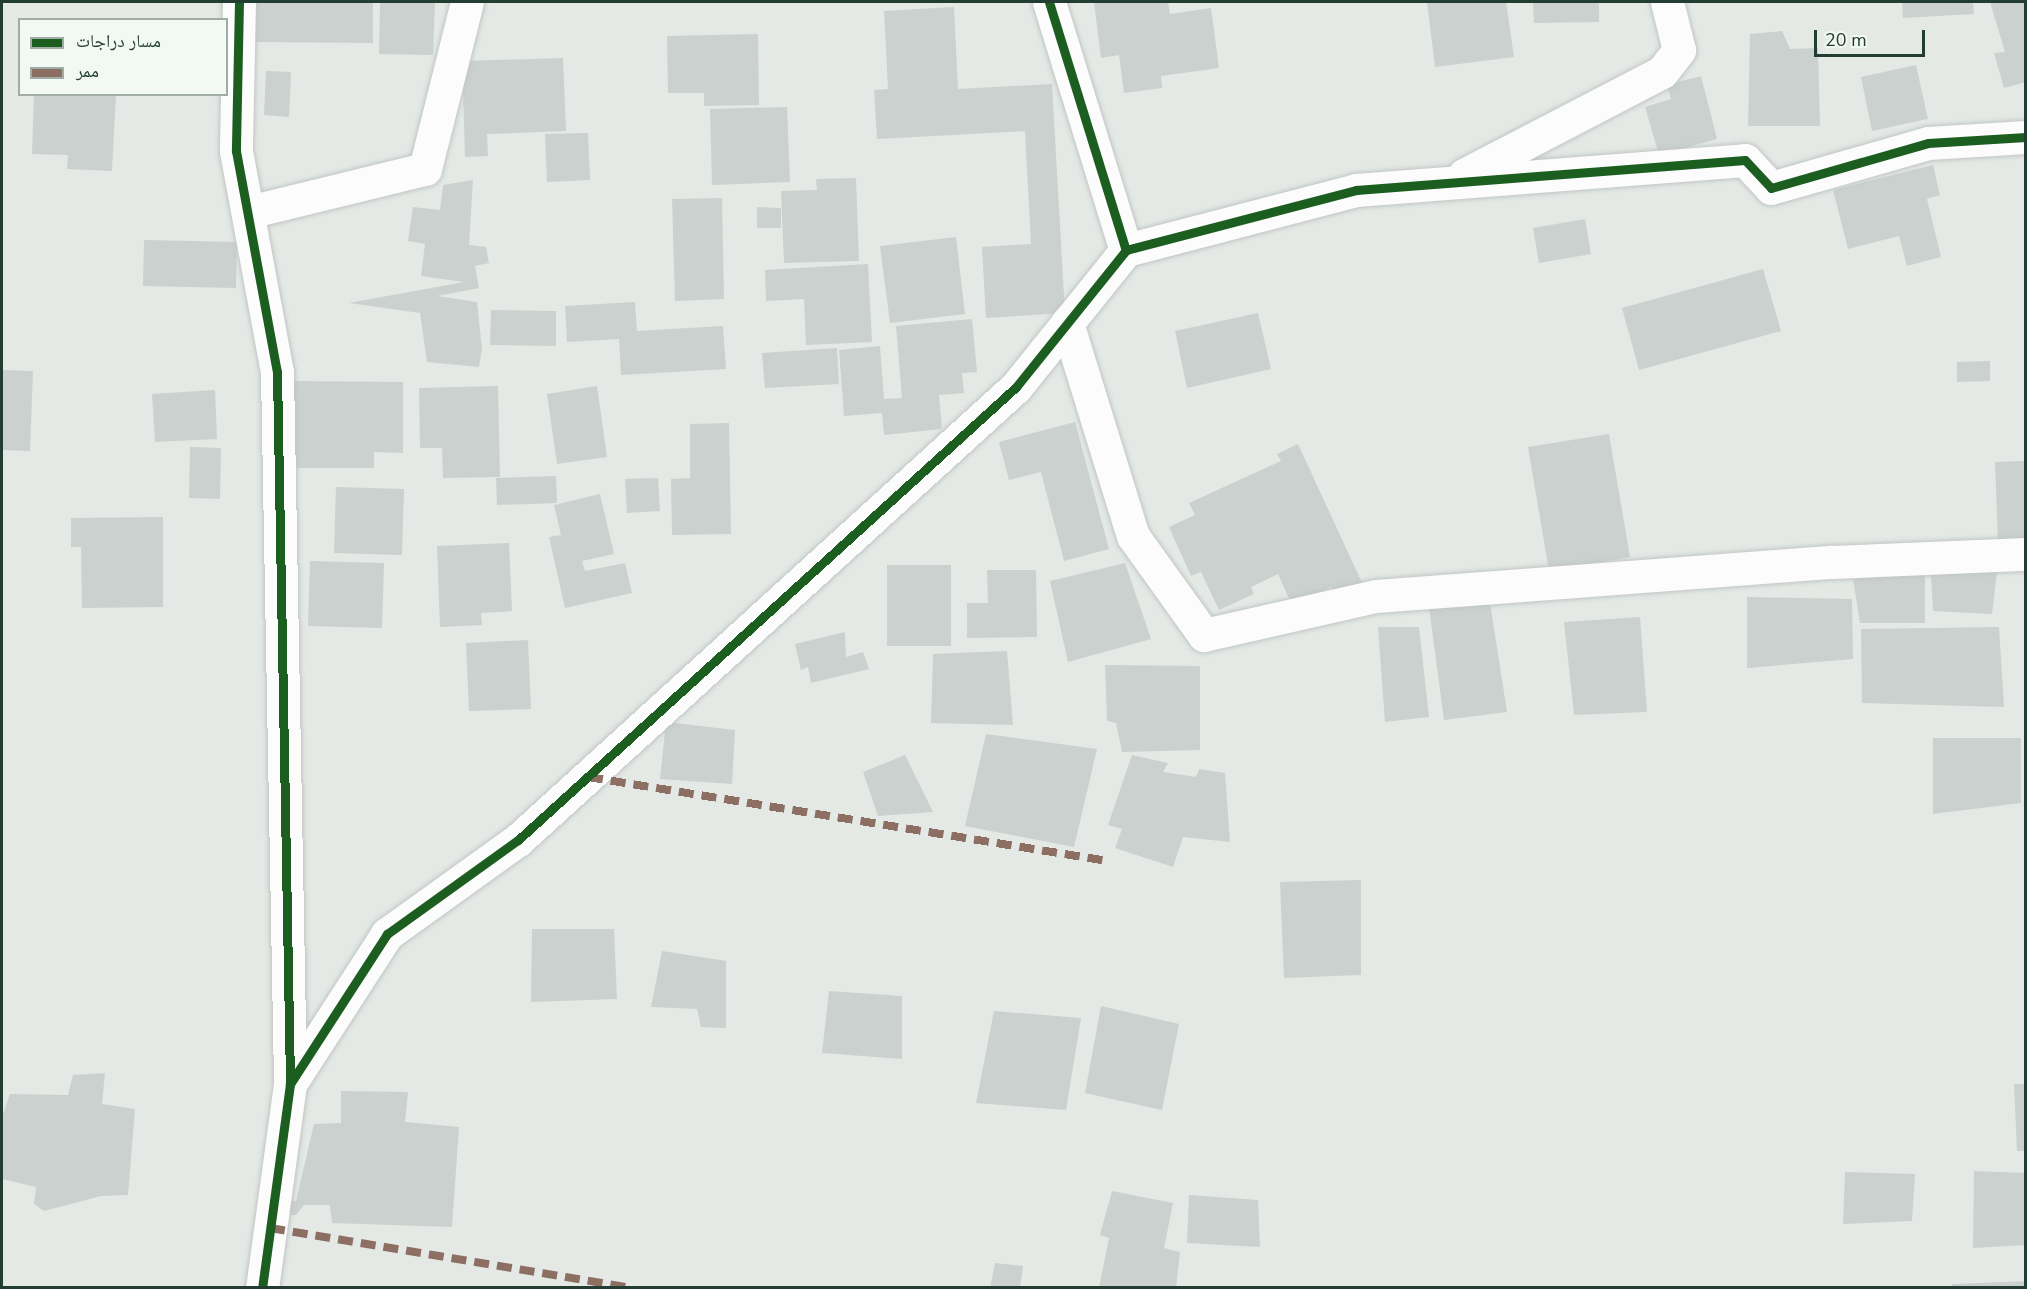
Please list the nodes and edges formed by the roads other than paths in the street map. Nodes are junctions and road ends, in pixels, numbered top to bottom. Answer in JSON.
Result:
{"nodes":[{"id":1,"x":239,"y":2,"type":"edge"},
{"id":2,"x":467,"y":2,"type":"edge"},
{"id":3,"x":1048,"y":2,"type":"edge"},
{"id":4,"x":1671,"y":4,"type":"edge"},
{"id":5,"x":2025,"y":137,"type":"edge"},
{"id":6,"x":1450,"y":182,"type":"junction"},
{"id":7,"x":248,"y":212,"type":"junction"},
{"id":8,"x":1126,"y":250,"type":"junction"},
{"id":9,"x":1067,"y":323,"type":"junction"},
{"id":10,"x":2025,"y":554,"type":"edge"},
{"id":11,"x":290,"y":1084,"type":"junction"},
{"id":12,"x":262,"y":1287,"type":"edge"}],
"edges":[{"from":1,"to":7,"type":"street"},
{"from":2,"to":7,"type":"street"},
{"from":3,"to":8,"type":"street"},
{"from":4,"to":6,"type":"street"},
{"from":5,"to":6,"type":"street"},
{"from":6,"to":8,"type":"street"},
{"from":7,"to":11,"type":"street"},
{"from":8,"to":9,"type":"street"},
{"from":9,"to":10,"type":"street"},
{"from":9,"to":11,"type":"street"},
{"from":11,"to":12,"type":"street"}]}
